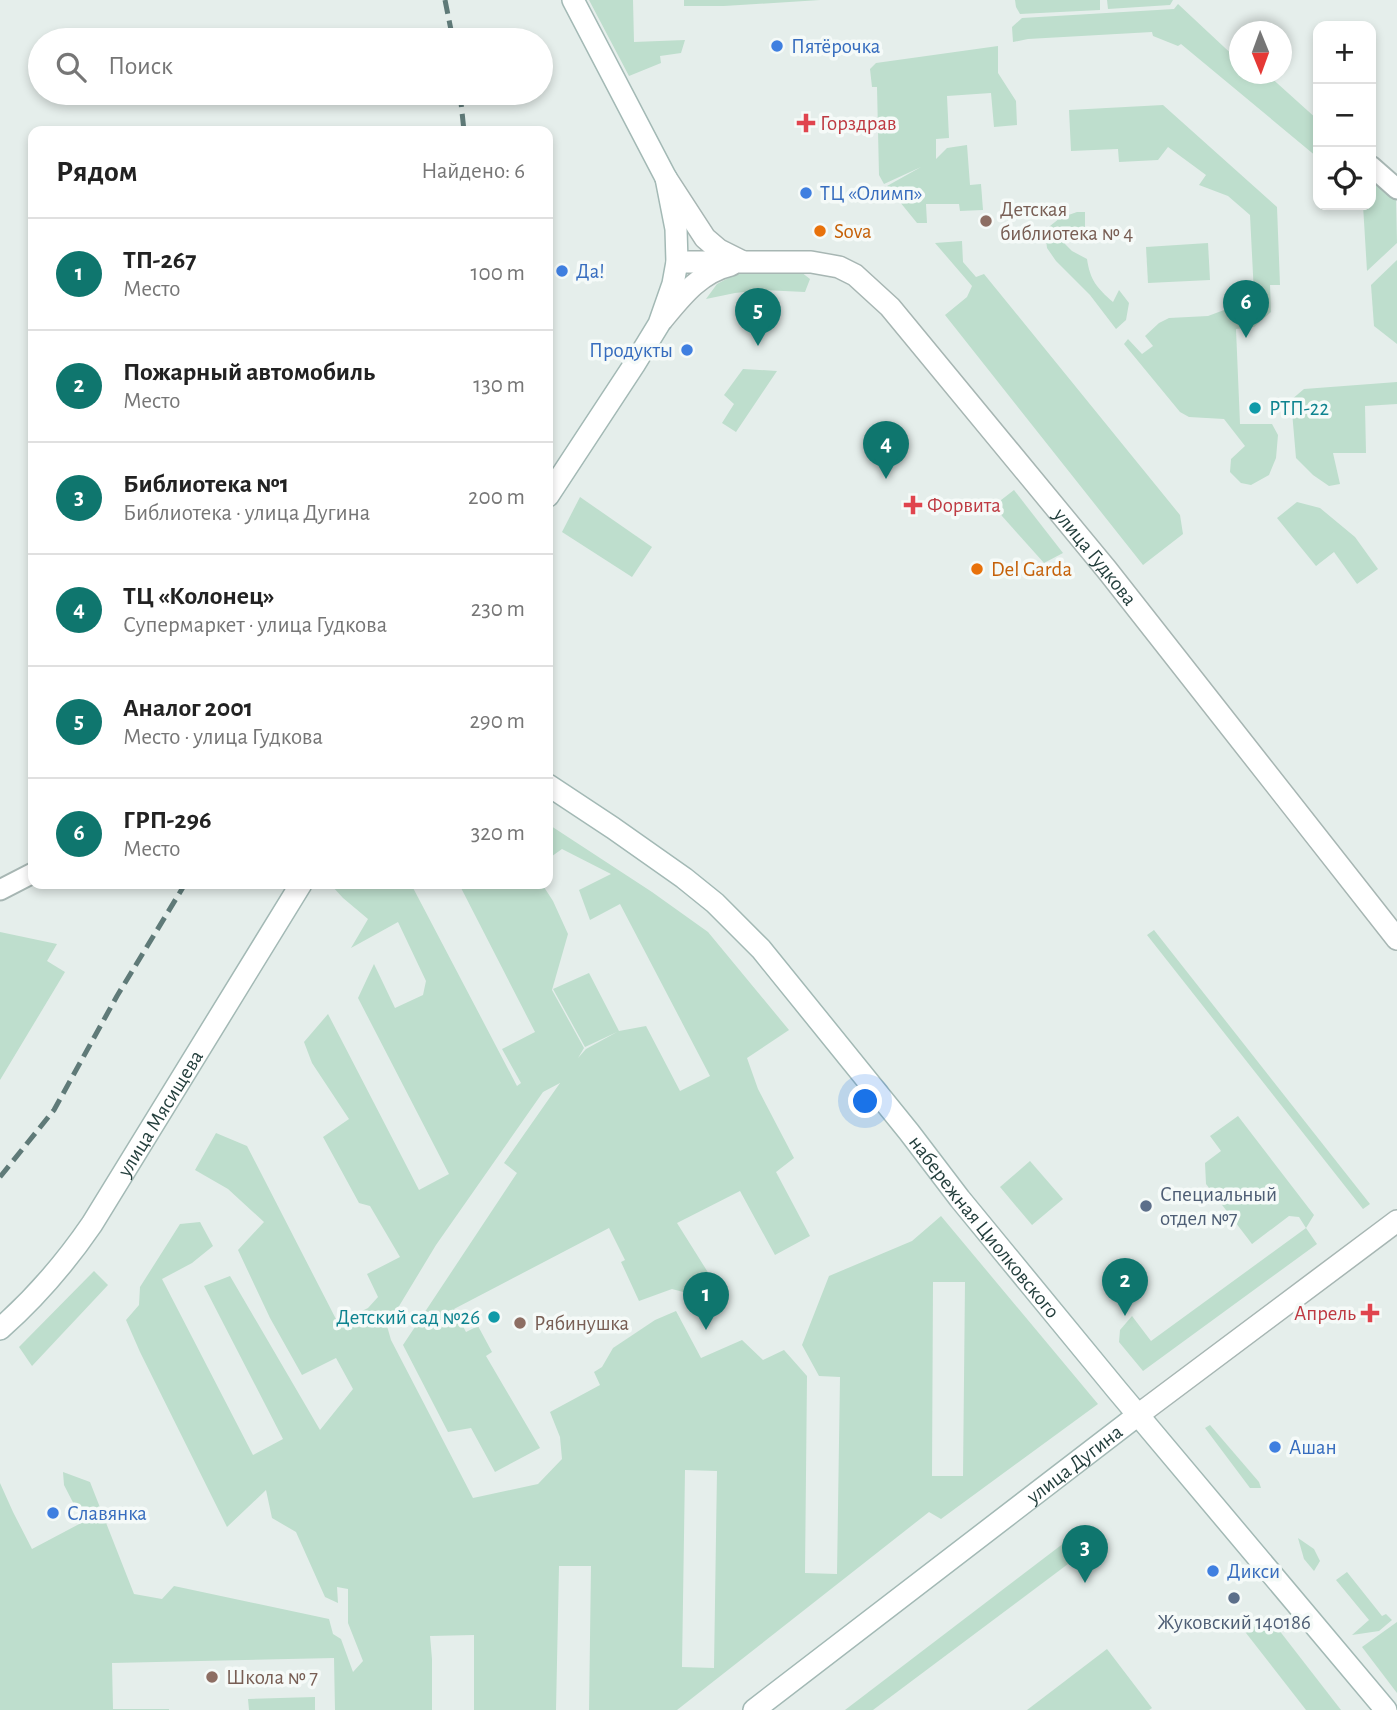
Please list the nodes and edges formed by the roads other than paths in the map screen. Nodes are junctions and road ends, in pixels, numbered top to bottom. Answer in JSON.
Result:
{"nodes":[{"id":1,"x":573,"y":0,"type":"edge"},
{"id":2,"x":1376,"y":170,"type":"edge"},
{"id":3,"x":666,"y":178,"type":"junction"},
{"id":4,"x":1397,"y":188,"type":"edge"},
{"id":5,"x":677,"y":262,"type":"junction"},
{"id":6,"x":743,"y":262,"type":"junction"},
{"id":7,"x":659,"y":324,"type":"junction"},
{"id":8,"x":553,"y":488,"type":"edge"},
{"id":9,"x":553,"y":788,"type":"edge"},
{"id":10,"x":28,"y":876,"type":"edge"},
{"id":11,"x":298,"y":889,"type":"edge"},
{"id":12,"x":0,"y":890,"type":"edge"},
{"id":13,"x":1395,"y":934,"type":"edge"},
{"id":14,"x":1397,"y":1220,"type":"edge"},
{"id":15,"x":0,"y":1329,"type":"edge"},
{"id":16,"x":1138,"y":1415,"type":"junction"},
{"id":17,"x":754,"y":1710,"type":"edge"},
{"id":18,"x":1386,"y":1710,"type":"edge"}],
"edges":[{"from":1,"to":3,"type":"main road"},
{"from":2,"to":4,"type":"street"},
{"from":3,"to":5,"type":"main road"},
{"from":3,"to":6,"type":"main road","name":"улица Гудкова"},
{"from":5,"to":6,"type":"main road","name":"улица Гудкова"},
{"from":5,"to":7,"type":"main road"},
{"from":6,"to":7,"type":"main road","name":"улица Гудкова"},
{"from":6,"to":13,"type":"main road","name":"улица Гудкова"},
{"from":7,"to":8,"type":"main road"},
{"from":9,"to":16,"type":"main road","name":"набережная Циолковского"},
{"from":10,"to":12,"type":"street"},
{"from":11,"to":15,"type":"main road","name":"улица Мясищева"},
{"from":14,"to":16,"type":"main road","name":"улица Дугина"},
{"from":16,"to":17,"type":"main road","name":"улица Дугина"},
{"from":16,"to":18,"type":"main road","name":"набережная Циолковского"}]}
